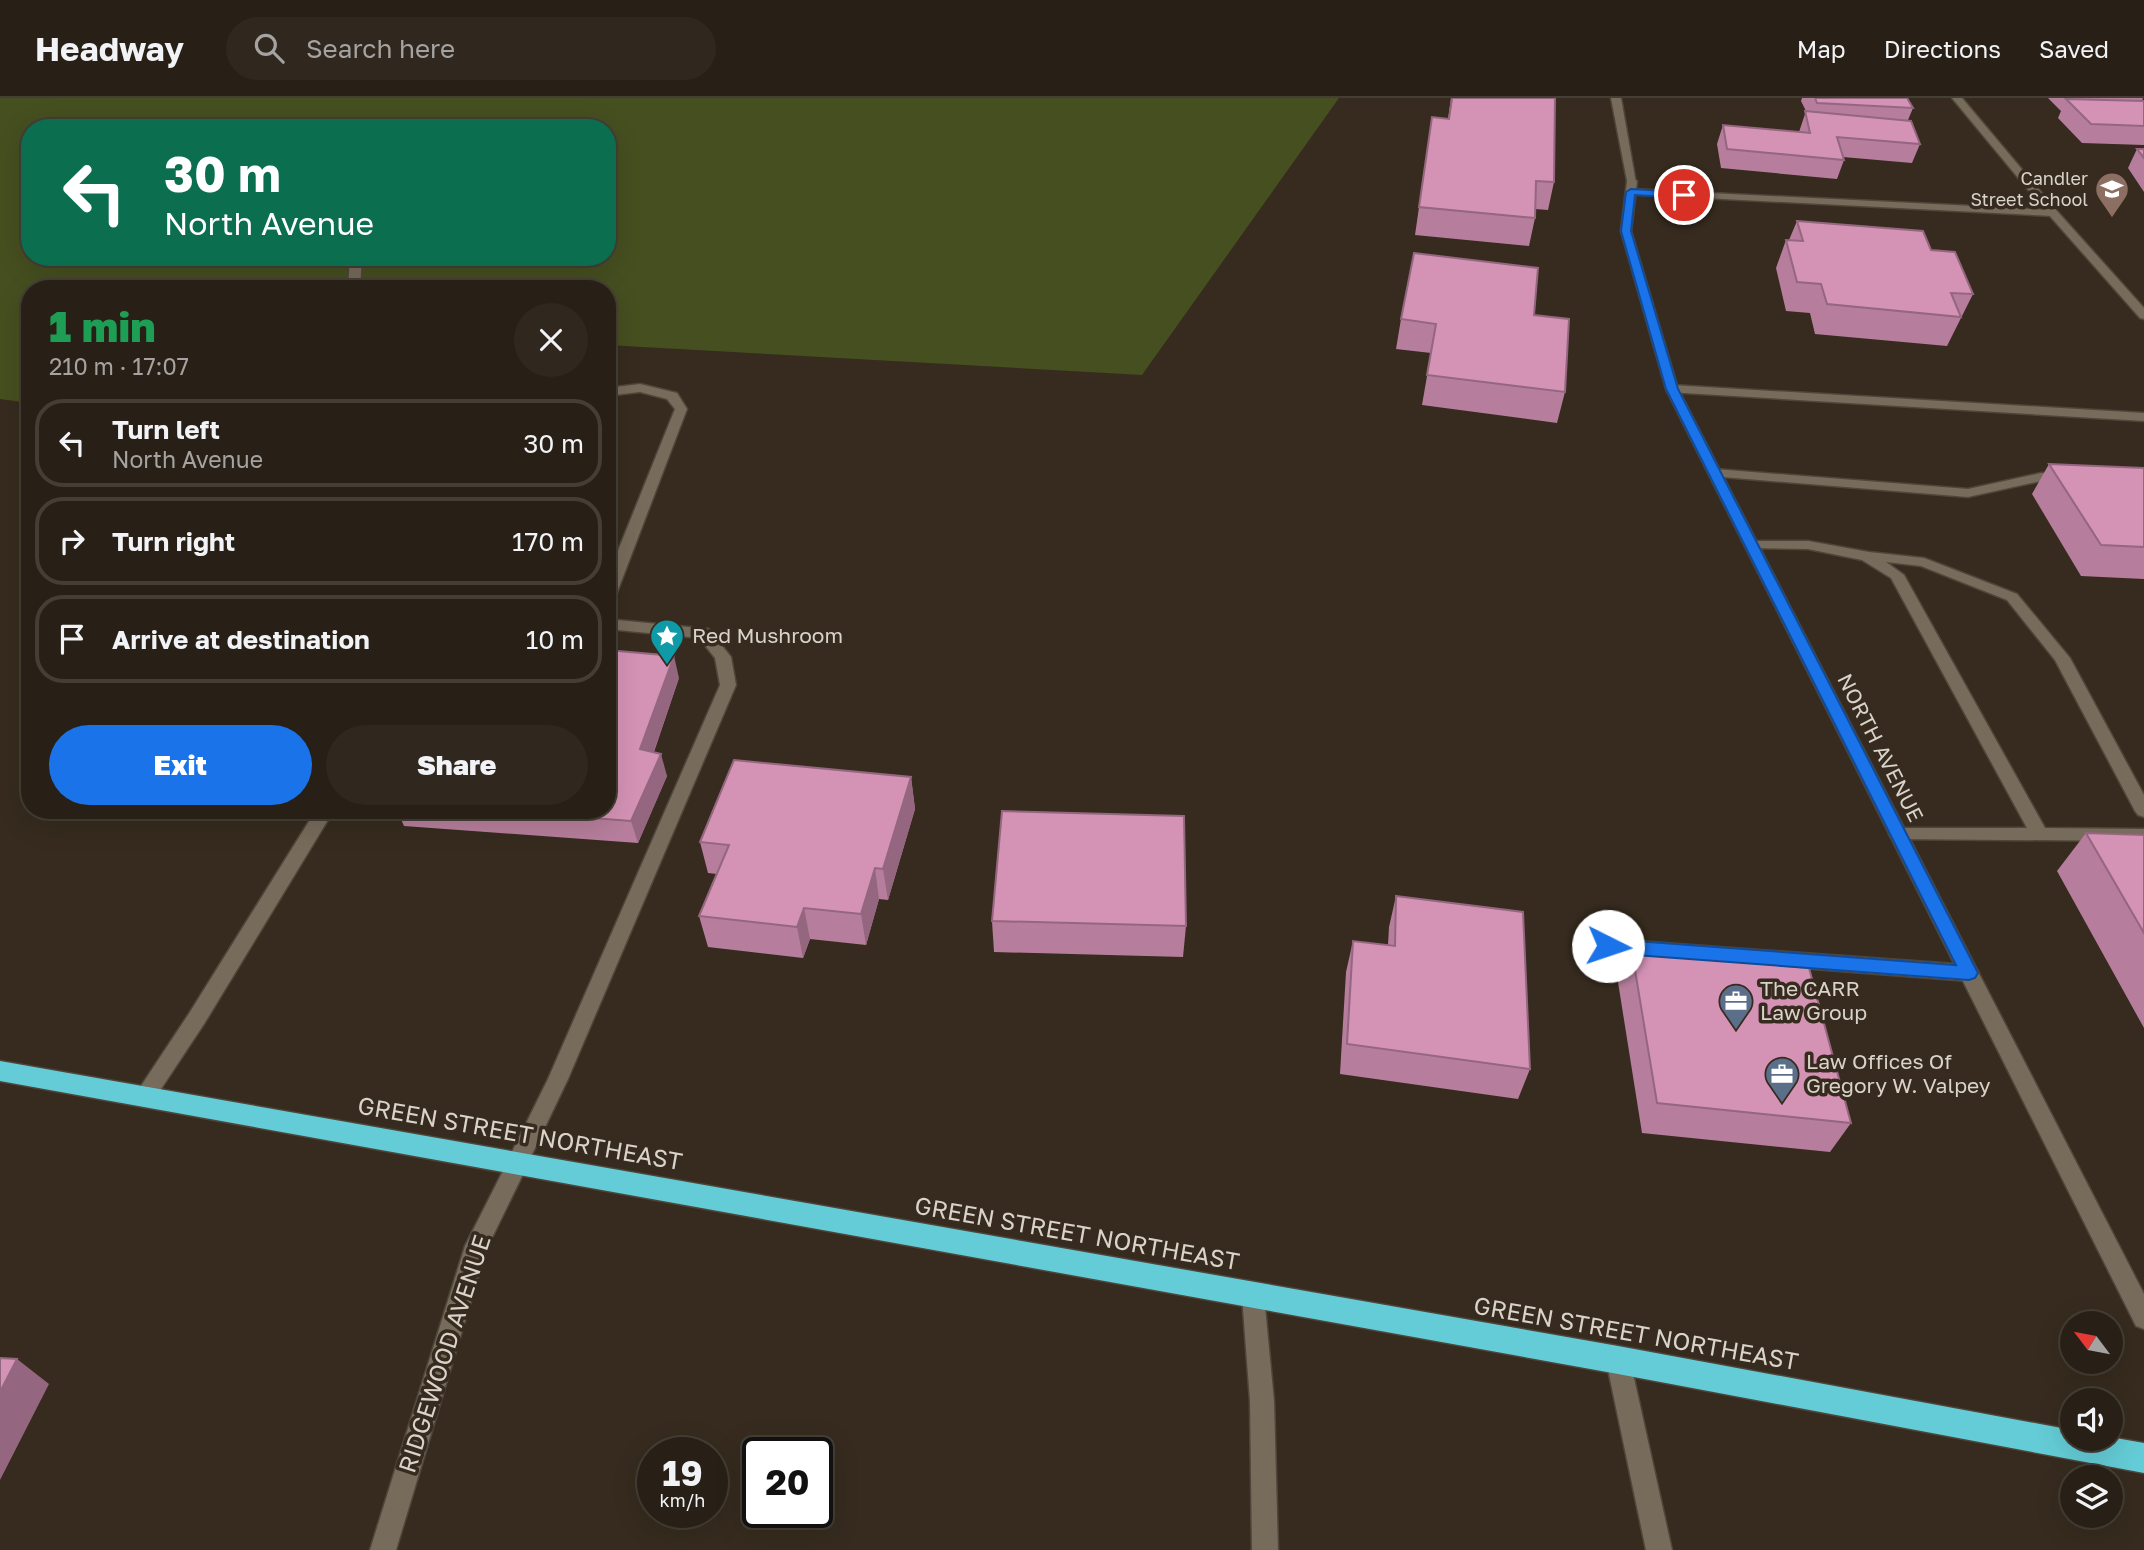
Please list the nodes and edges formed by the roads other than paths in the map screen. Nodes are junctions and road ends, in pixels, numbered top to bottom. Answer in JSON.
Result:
{"nodes":[{"id":1,"x":1616,"y":98,"type":"edge"},
{"id":2,"x":1957,"y":98,"type":"edge"},
{"id":3,"x":1631,"y":187,"type":"junction"},
{"id":4,"x":2053,"y":213,"type":"junction"},
{"id":5,"x":2144,"y":315,"type":"edge"},
{"id":6,"x":1672,"y":389,"type":"junction"},
{"id":7,"x":616,"y":391,"type":"edge"},
{"id":8,"x":2144,"y":417,"type":"edge"},
{"id":9,"x":1715,"y":473,"type":"junction"},
{"id":10,"x":2080,"y":479,"type":"edge"},
{"id":11,"x":1752,"y":545,"type":"junction"},
{"id":12,"x":1866,"y":556,"type":"junction"},
{"id":13,"x":616,"y":575,"type":"edge"},
{"id":14,"x":616,"y":625,"type":"edge"},
{"id":15,"x":2144,"y":811,"type":"edge"},
{"id":16,"x":319,"y":819,"type":"edge"},
{"id":17,"x":1898,"y":834,"type":"junction"},
{"id":18,"x":2040,"y":835,"type":"junction"},
{"id":19,"x":2144,"y":835,"type":"edge"},
{"id":20,"x":1608,"y":946,"type":"dead end"},
{"id":21,"x":1969,"y":973,"type":"junction"},
{"id":22,"x":0,"y":1071,"type":"edge"},
{"id":23,"x":144,"y":1098,"type":"junction"},
{"id":24,"x":518,"y":1162,"type":"junction"},
{"id":25,"x":1253,"y":1296,"type":"junction"},
{"id":26,"x":2144,"y":1318,"type":"edge"},
{"id":27,"x":1618,"y":1360,"type":"junction"},
{"id":28,"x":2144,"y":1458,"type":"edge"},
{"id":29,"x":383,"y":1550,"type":"edge"},
{"id":30,"x":1265,"y":1550,"type":"edge"},
{"id":31,"x":1659,"y":1550,"type":"edge"}],
"edges":[{"from":1,"to":3,"type":"street","name":"NORTH AVENUE"},
{"from":2,"to":4,"type":"street"},
{"from":3,"to":4,"type":"street"},
{"from":3,"to":6,"type":"street","name":"NORTH AVENUE"},
{"from":4,"to":5,"type":"street"},
{"from":6,"to":8,"type":"street"},
{"from":6,"to":9,"type":"street","name":"NORTH AVENUE"},
{"from":7,"to":13,"type":"street"},
{"from":9,"to":10,"type":"street"},
{"from":9,"to":11,"type":"street","name":"NORTH AVENUE"},
{"from":11,"to":12,"type":"street"},
{"from":11,"to":17,"type":"street","name":"NORTH AVENUE"},
{"from":12,"to":15,"type":"street"},
{"from":12,"to":18,"type":"street"},
{"from":14,"to":24,"type":"street","name":"RIDGEWOOD AVENUE"},
{"from":16,"to":23,"type":"street"},
{"from":17,"to":18,"type":"street"},
{"from":17,"to":21,"type":"street","name":"NORTH AVENUE"},
{"from":18,"to":19,"type":"street"},
{"from":20,"to":21,"type":"street"},
{"from":21,"to":26,"type":"street","name":"NORTH AVENUE"},
{"from":22,"to":23,"type":"highway","name":"GREEN STREET NORTHEAST"},
{"from":23,"to":24,"type":"highway","name":"GREEN STREET NORTHEAST"},
{"from":24,"to":25,"type":"highway","name":"GREEN STREET NORTHEAST"},
{"from":24,"to":29,"type":"street","name":"RIDGEWOOD AVENUE"},
{"from":25,"to":27,"type":"highway","name":"GREEN STREET NORTHEAST"},
{"from":25,"to":30,"type":"street"},
{"from":27,"to":28,"type":"highway","name":"GREEN STREET NORTHEAST"},
{"from":27,"to":31,"type":"street"}]}
